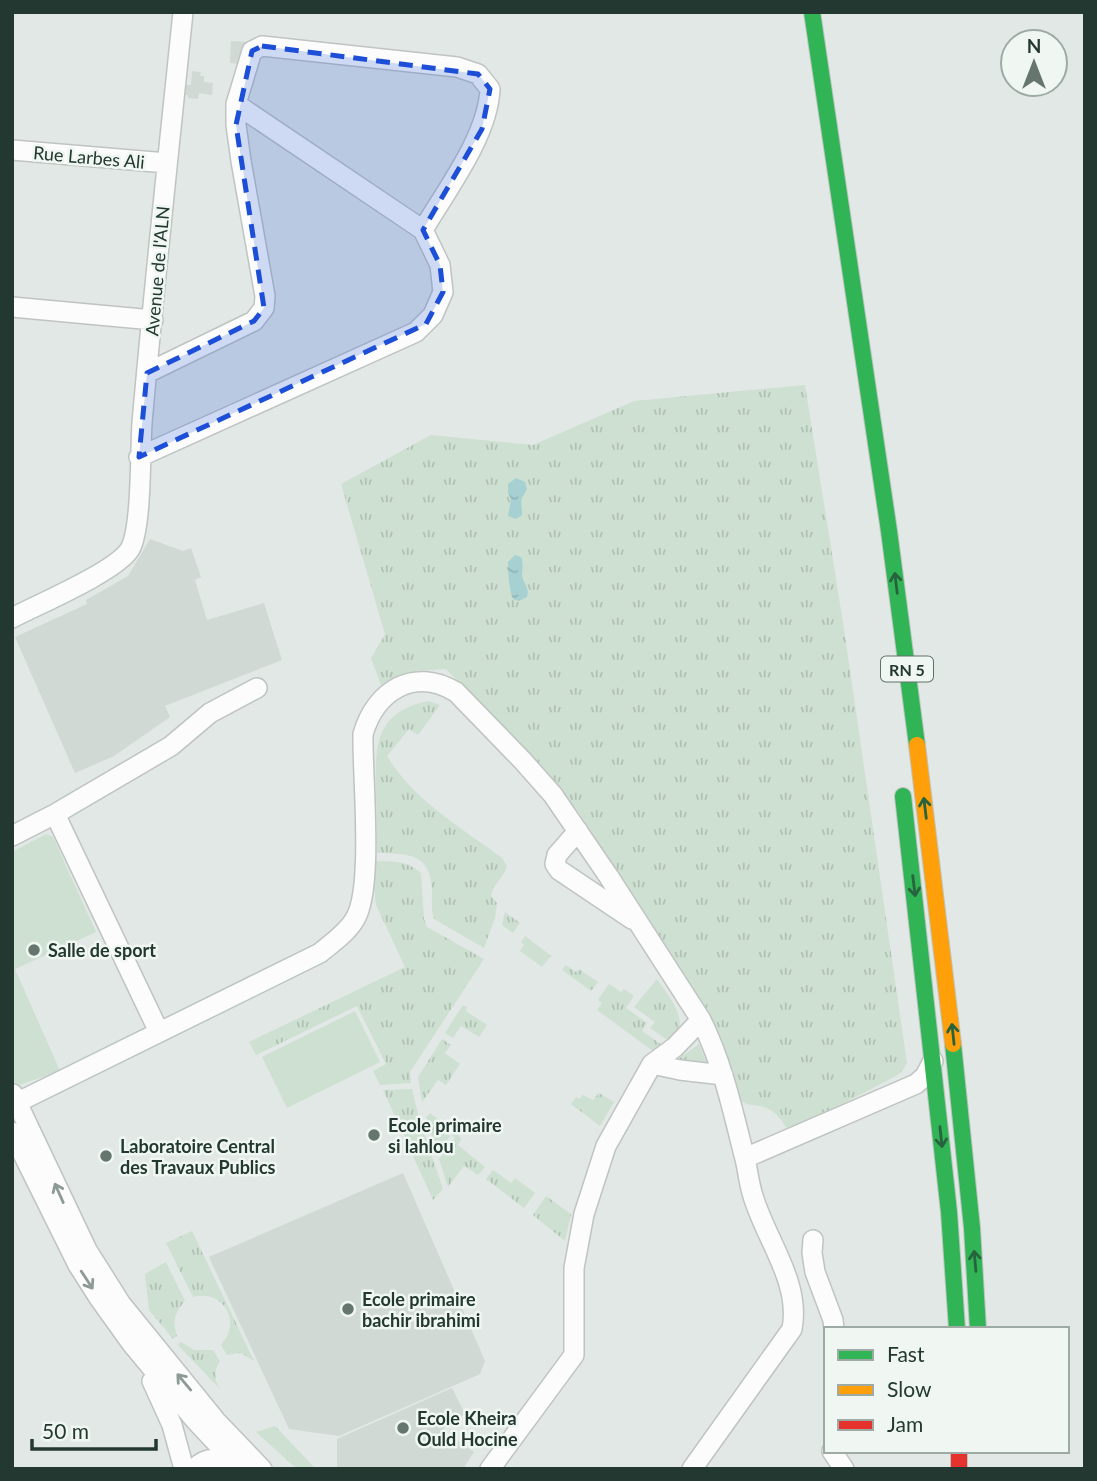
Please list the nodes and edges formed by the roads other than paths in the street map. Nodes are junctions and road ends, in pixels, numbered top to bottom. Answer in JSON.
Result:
{"nodes":[{"id":1,"x":183,"y":12,"type":"edge"},
{"id":2,"x":812,"y":12,"type":"edge"},
{"id":3,"x":236,"y":104,"type":"junction"},
{"id":4,"x":12,"y":150,"type":"edge"},
{"id":5,"x":167,"y":163,"type":"junction"},
{"id":6,"x":423,"y":230,"type":"junction"},
{"id":7,"x":12,"y":307,"type":"edge"},
{"id":8,"x":153,"y":320,"type":"junction"},
{"id":9,"x":147,"y":373,"type":"junction"},
{"id":10,"x":139,"y":457,"type":"junction"},
{"id":11,"x":12,"y":618,"type":"edge"},
{"id":12,"x":257,"y":688,"type":"dead end"},
{"id":13,"x":902,"y":786,"type":"dead end"},
{"id":14,"x":55,"y":814,"type":"junction"},
{"id":15,"x":578,"y":831,"type":"junction"},
{"id":16,"x":12,"y":836,"type":"edge"},
{"id":17,"x":639,"y":924,"type":"junction"},
{"id":18,"x":701,"y":1020,"type":"junction"},
{"id":19,"x":159,"y":1032,"type":"junction"},
{"id":20,"x":933,"y":1061,"type":"junction"},
{"id":21,"x":652,"y":1064,"type":"junction"},
{"id":22,"x":723,"y":1075,"type":"junction"},
{"id":23,"x":916,"y":1084,"type":"junction"},
{"id":24,"x":936,"y":1097,"type":"junction"},
{"id":25,"x":14,"y":1100,"type":"edge"},
{"id":26,"x":12,"y":1132,"type":"edge"},
{"id":27,"x":745,"y":1157,"type":"junction"},
{"id":28,"x":813,"y":1240,"type":"dead end"},
{"id":29,"x":834,"y":1327,"type":"edge"},
{"id":30,"x":957,"y":1327,"type":"edge"},
{"id":31,"x":978,"y":1327,"type":"edge"},
{"id":32,"x":132,"y":1343,"type":"junction"},
{"id":33,"x":833,"y":1453,"type":"edge"},
{"id":34,"x":241,"y":1468,"type":"edge"},
{"id":35,"x":184,"y":1469,"type":"edge"},
{"id":36,"x":194,"y":1469,"type":"edge"},
{"id":37,"x":262,"y":1469,"type":"edge"},
{"id":38,"x":490,"y":1469,"type":"edge"},
{"id":39,"x":692,"y":1469,"type":"edge"},
{"id":40,"x":844,"y":1469,"type":"edge"}],
"edges":[{"from":1,"to":5,"type":"street","name":"Avenue de l'ALN"},
{"from":31,"to":2,"type":"main road","number":"RN 5","one_way":true},
{"from":3,"to":6,"type":"street"},
{"from":3,"to":6,"type":"street"},
{"from":3,"to":9,"type":"street"},
{"from":4,"to":5,"type":"street","name":"Rue Larbes Ali"},
{"from":5,"to":8,"type":"street","name":"Avenue de l'ALN"},
{"from":6,"to":10,"type":"street"},
{"from":7,"to":8,"type":"street"},
{"from":8,"to":9,"type":"street","name":"Avenue de l'ALN"},
{"from":9,"to":10,"type":"street","name":"Avenue de l'ALN"},
{"from":10,"to":11,"type":"street","name":"Avenue de l'ALN"},
{"from":12,"to":14,"type":"street"},
{"from":13,"to":20,"type":"main road","one_way":true},
{"from":14,"to":16,"type":"street"},
{"from":14,"to":19,"type":"street"},
{"from":15,"to":17,"type":"street"},
{"from":15,"to":17,"type":"street"},
{"from":15,"to":19,"type":"street"},
{"from":17,"to":18,"type":"street"},
{"from":18,"to":21,"type":"street"},
{"from":18,"to":22,"type":"street"},
{"from":19,"to":25,"type":"street"},
{"from":20,"to":23,"type":"street"},
{"from":20,"to":24,"type":"main road"},
{"from":21,"to":22,"type":"street"},
{"from":21,"to":38,"type":"street"},
{"from":22,"to":27,"type":"street"},
{"from":23,"to":24,"type":"street"},
{"from":23,"to":27,"type":"street"},
{"from":24,"to":30,"type":"main road","one_way":true},
{"from":37,"to":25,"type":"street","one_way":true},
{"from":26,"to":32,"type":"street","one_way":true},
{"from":27,"to":39,"type":"street"},
{"from":28,"to":29,"type":"street"},
{"from":32,"to":34,"type":"street"},
{"from":32,"to":35,"type":"street"},
{"from":33,"to":40,"type":"street"},
{"from":34,"to":36,"type":"street"}]}
